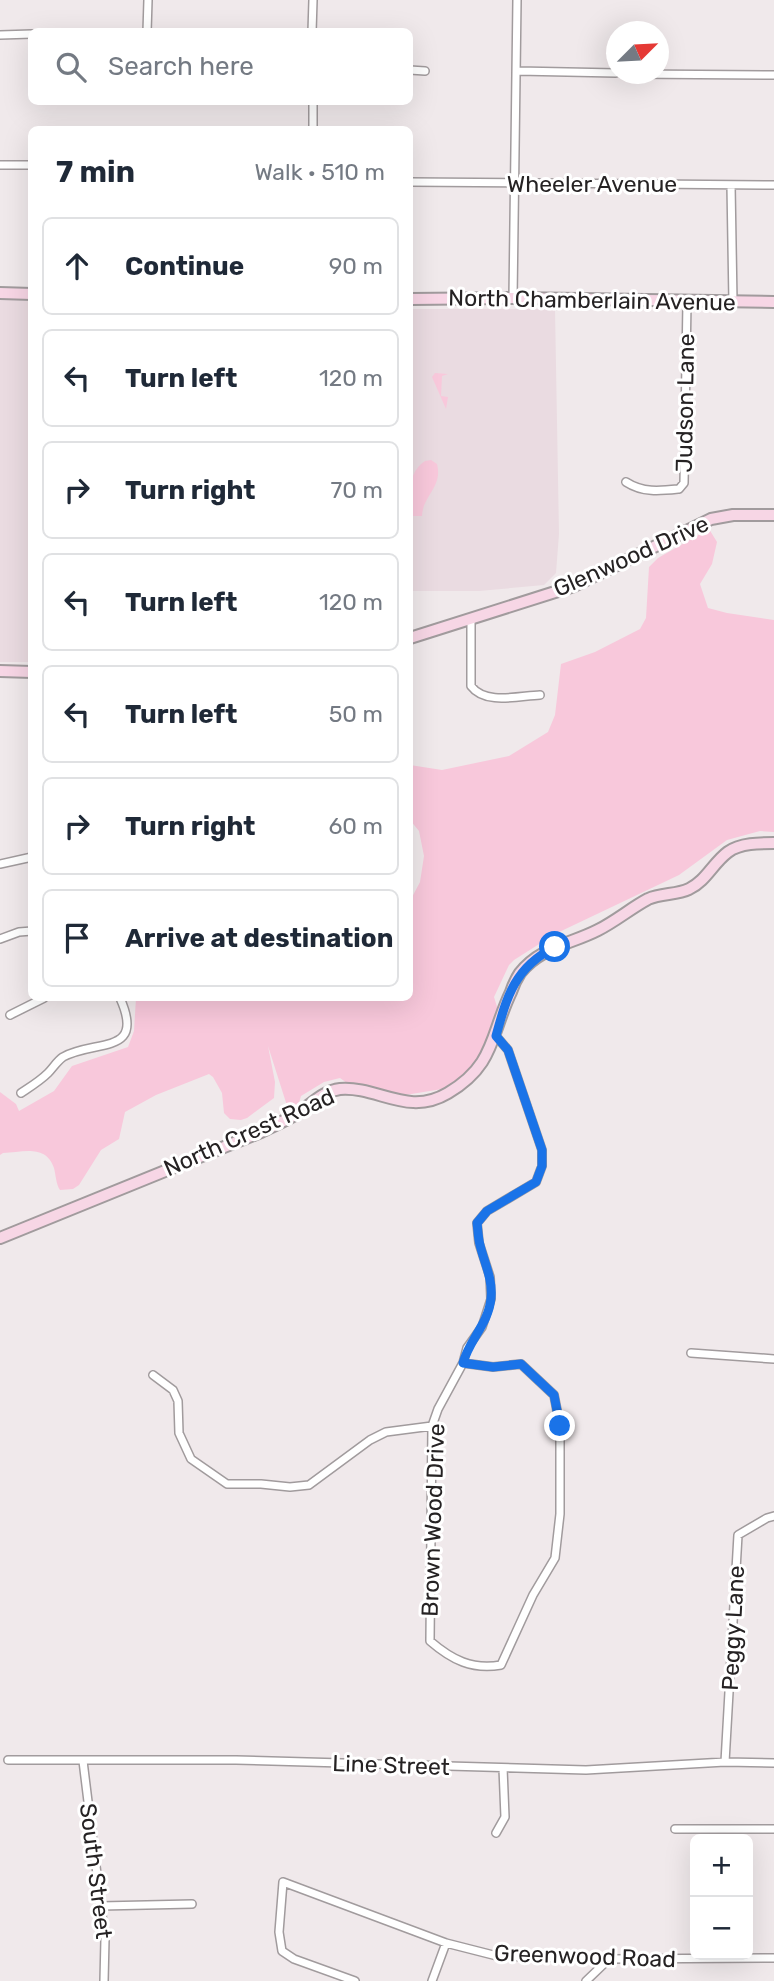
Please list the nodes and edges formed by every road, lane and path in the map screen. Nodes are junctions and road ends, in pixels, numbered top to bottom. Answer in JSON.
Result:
{"nodes":[{"id":1,"x":148,"y":0,"type":"edge"},
{"id":2,"x":313,"y":0,"type":"edge"},
{"id":3,"x":517,"y":0,"type":"edge"},
{"id":4,"x":147,"y":28,"type":"edge"},
{"id":5,"x":312,"y":28,"type":"edge"},
{"id":6,"x":28,"y":34,"type":"edge"},
{"id":7,"x":0,"y":35,"type":"edge"},
{"id":8,"x":413,"y":70,"type":"edge"},
{"id":9,"x":425,"y":71,"type":"dead end"},
{"id":10,"x":518,"y":71,"type":"junction"},
{"id":11,"x":606,"y":73,"type":"edge"},
{"id":12,"x":669,"y":74,"type":"edge"},
{"id":13,"x":774,"y":75,"type":"edge"},
{"id":14,"x":313,"y":105,"type":"edge"},
{"id":15,"x":313,"y":126,"type":"edge"},
{"id":16,"x":0,"y":165,"type":"edge"},
{"id":17,"x":28,"y":165,"type":"edge"},
{"id":18,"x":413,"y":182,"type":"edge"},
{"id":19,"x":515,"y":184,"type":"junction"},
{"id":20,"x":730,"y":185,"type":"junction"},
{"id":21,"x":774,"y":185,"type":"edge"},
{"id":22,"x":0,"y":293,"type":"edge"},
{"id":23,"x":28,"y":294,"type":"edge"},
{"id":24,"x":513,"y":298,"type":"junction"},
{"id":25,"x":413,"y":299,"type":"edge"},
{"id":26,"x":687,"y":302,"type":"junction"},
{"id":27,"x":733,"y":302,"type":"junction"},
{"id":28,"x":774,"y":302,"type":"edge"},
{"id":29,"x":626,"y":482,"type":"dead end"},
{"id":30,"x":774,"y":515,"type":"edge"},
{"id":31,"x":471,"y":618,"type":"junction"},
{"id":32,"x":413,"y":637,"type":"edge"},
{"id":33,"x":0,"y":671,"type":"edge"},
{"id":34,"x":28,"y":672,"type":"edge"},
{"id":35,"x":540,"y":695,"type":"dead end"},
{"id":36,"x":774,"y":844,"type":"edge"},
{"id":37,"x":28,"y":858,"type":"edge"},
{"id":38,"x":0,"y":864,"type":"edge"},
{"id":39,"x":28,"y":931,"type":"edge"},
{"id":40,"x":0,"y":939,"type":"edge"},
{"id":41,"x":38,"y":1001,"type":"edge"},
{"id":42,"x":122,"y":1001,"type":"edge"},
{"id":43,"x":9,"y":1016,"type":"dead end"},
{"id":44,"x":496,"y":1036,"type":"junction"},
{"id":45,"x":22,"y":1093,"type":"dead end"},
{"id":46,"x":0,"y":1238,"type":"edge"},
{"id":47,"x":691,"y":1353,"type":"dead end"},
{"id":48,"x":774,"y":1359,"type":"edge"},
{"id":49,"x":463,"y":1363,"type":"junction"},
{"id":50,"x":153,"y":1375,"type":"dead end"},
{"id":51,"x":432,"y":1426,"type":"junction"},
{"id":52,"x":774,"y":1516,"type":"edge"},
{"id":53,"x":8,"y":1760,"type":"dead end"},
{"id":54,"x":83,"y":1761,"type":"junction"},
{"id":55,"x":725,"y":1762,"type":"junction"},
{"id":56,"x":774,"y":1763,"type":"edge"},
{"id":57,"x":503,"y":1768,"type":"junction"},
{"id":58,"x":675,"y":1829,"type":"dead end"},
{"id":59,"x":774,"y":1829,"type":"edge"},
{"id":60,"x":496,"y":1833,"type":"dead end"},
{"id":61,"x":192,"y":1904,"type":"dead end"},
{"id":62,"x":101,"y":1906,"type":"junction"},
{"id":63,"x":446,"y":1943,"type":"junction"},
{"id":64,"x":774,"y":1958,"type":"edge"},
{"id":65,"x":609,"y":1959,"type":"junction"},
{"id":66,"x":104,"y":1981,"type":"edge"},
{"id":67,"x":355,"y":1981,"type":"edge"},
{"id":68,"x":432,"y":1981,"type":"edge"},
{"id":69,"x":586,"y":1981,"type":"edge"}],
"edges":[{"from":1,"to":4,"type":"street"},
{"from":2,"to":5,"type":"street"},
{"from":3,"to":10,"type":"street"},
{"from":6,"to":7,"type":"street"},
{"from":8,"to":9,"type":"street"},
{"from":10,"to":11,"type":"street"},
{"from":10,"to":19,"type":"street"},
{"from":12,"to":13,"type":"street"},
{"from":14,"to":15,"type":"street"},
{"from":16,"to":17,"type":"street"},
{"from":18,"to":19,"type":"street","name":"Wheeler Avenue"},
{"from":19,"to":20,"type":"street","name":"Wheeler Avenue"},
{"from":19,"to":24,"type":"street"},
{"from":20,"to":21,"type":"street","name":"Wheeler Avenue"},
{"from":20,"to":27,"type":"street"},
{"from":22,"to":23,"type":"street"},
{"from":24,"to":25,"type":"street","name":"North Chamberlain Avenue"},
{"from":24,"to":26,"type":"street","name":"North Chamberlain Avenue"},
{"from":26,"to":27,"type":"street","name":"North Chamberlain Avenue"},
{"from":26,"to":29,"type":"street","name":"Judson Lane"},
{"from":27,"to":28,"type":"street","name":"North Chamberlain Avenue"},
{"from":30,"to":31,"type":"street","name":"Glenwood Drive"},
{"from":31,"to":32,"type":"street","name":"Glenwood Drive"},
{"from":31,"to":35,"type":"street"},
{"from":33,"to":34,"type":"street"},
{"from":36,"to":44,"type":"street","name":"North Crest Road"},
{"from":37,"to":38,"type":"street"},
{"from":39,"to":40,"type":"street"},
{"from":41,"to":43,"type":"street"},
{"from":42,"to":45,"type":"street"},
{"from":44,"to":46,"type":"street","name":"North Crest Road"},
{"from":44,"to":49,"type":"street","name":"Brown Wood Drive"},
{"from":47,"to":48,"type":"street"},
{"from":49,"to":51,"type":"street","name":"Brown Wood Drive"},
{"from":49,"to":51,"type":"street","name":"Brown Wood Drive"},
{"from":50,"to":51,"type":"street"},
{"from":52,"to":55,"type":"street","name":"Peggy Lane"},
{"from":53,"to":54,"type":"street","name":"Line Street"},
{"from":54,"to":57,"type":"street","name":"Line Street"},
{"from":54,"to":62,"type":"street","name":"South Street"},
{"from":55,"to":56,"type":"street","name":"Line Street"},
{"from":55,"to":57,"type":"street","name":"Line Street"},
{"from":57,"to":60,"type":"street"},
{"from":58,"to":59,"type":"street"},
{"from":61,"to":62,"type":"street"},
{"from":62,"to":66,"type":"street","name":"South Street"},
{"from":63,"to":65,"type":"street","name":"Greenwood Road"},
{"from":63,"to":67,"type":"street","name":"Greenwood Road"},
{"from":63,"to":68,"type":"street"},
{"from":64,"to":65,"type":"street","name":"Greenwood Road"},
{"from":65,"to":69,"type":"street"}]}
